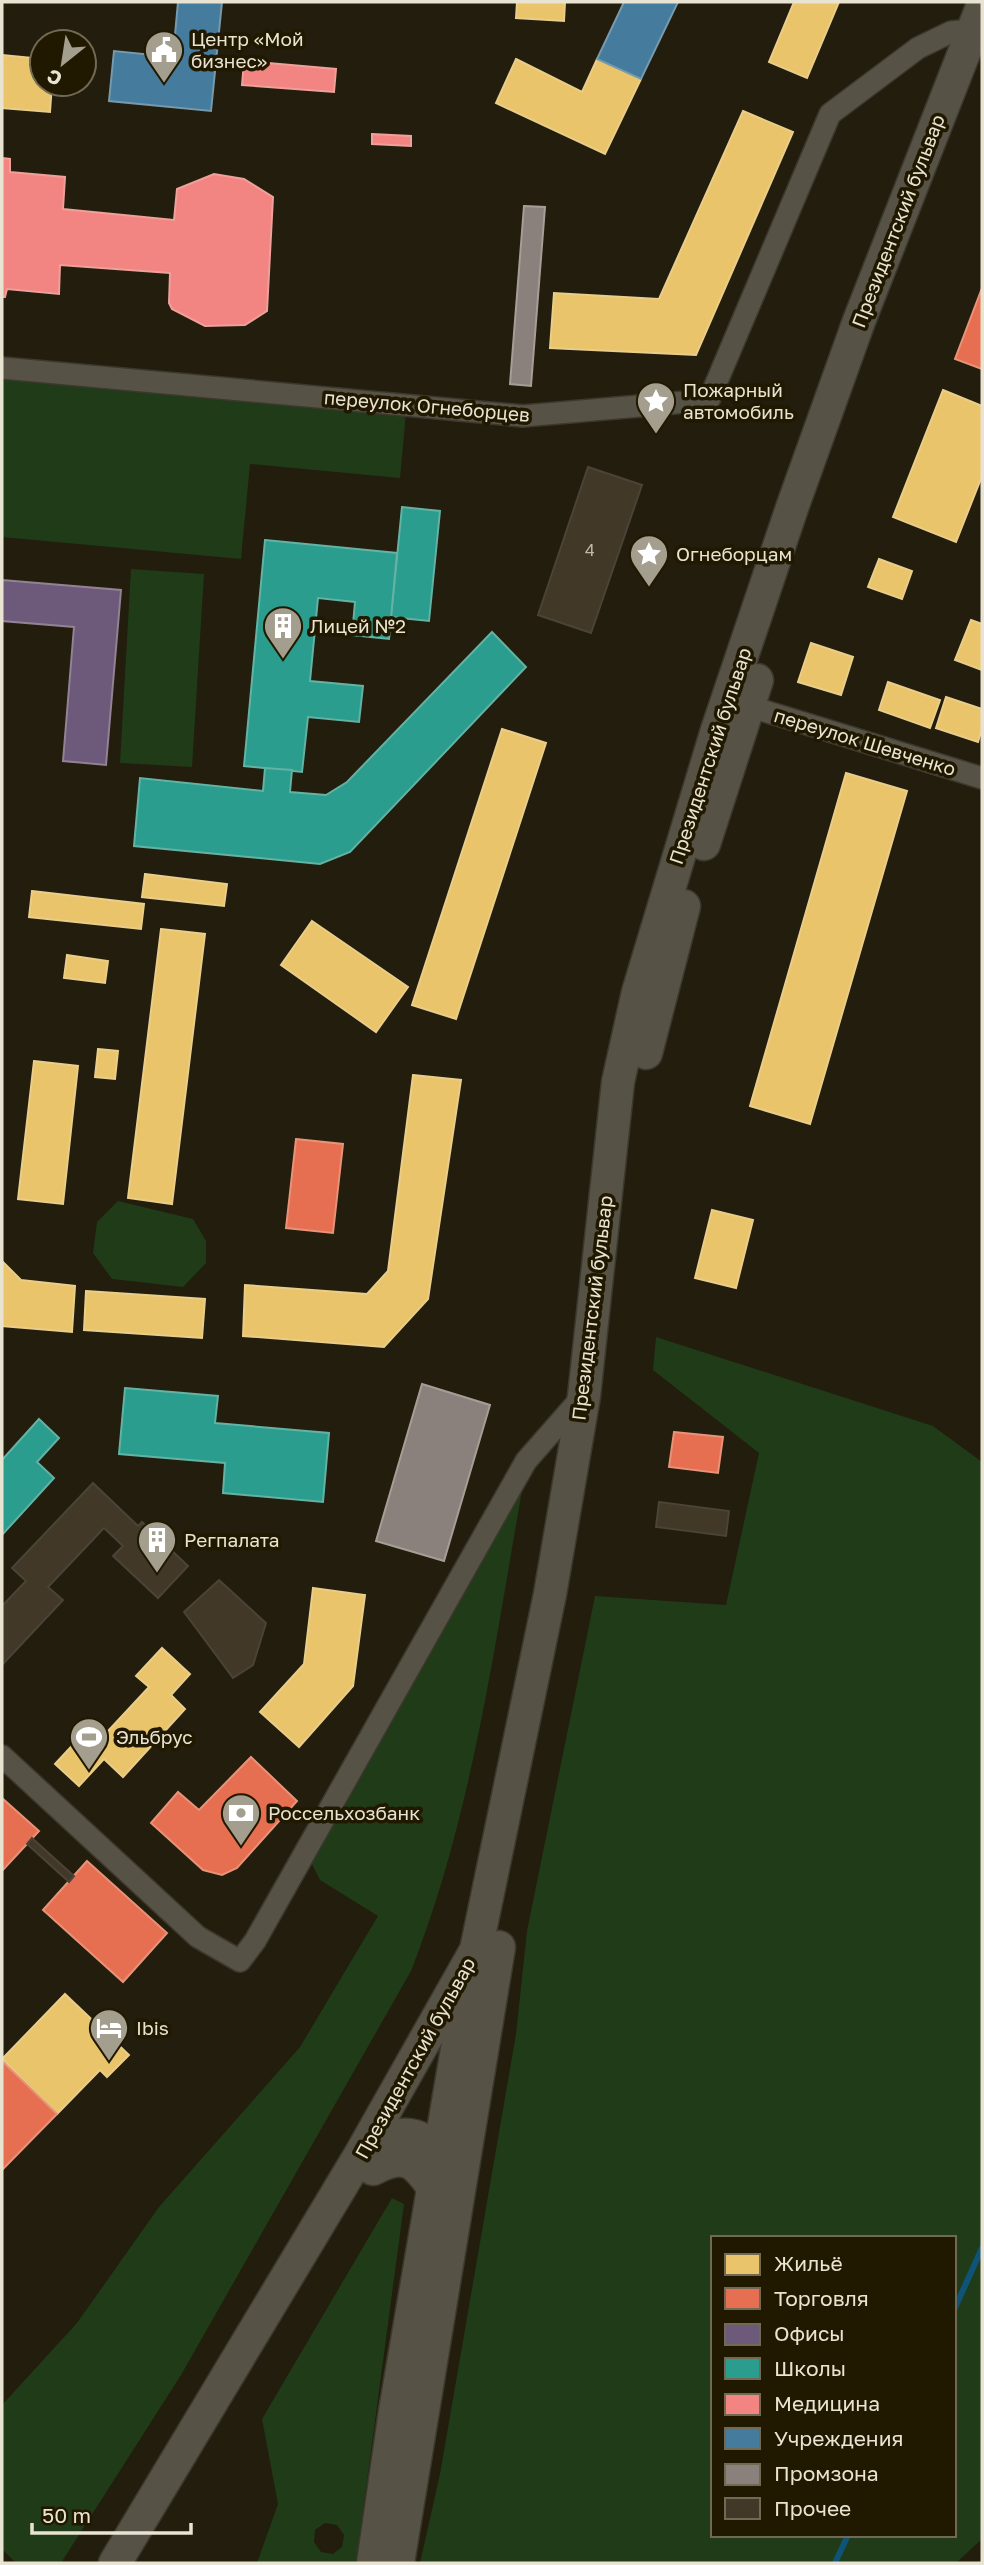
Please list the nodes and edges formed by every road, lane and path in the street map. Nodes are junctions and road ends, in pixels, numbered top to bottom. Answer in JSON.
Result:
{"nodes":[{"id":1,"x":978,"y":18,"type":"edge"},
{"id":2,"x":982,"y":64,"type":"edge"},
{"id":3,"x":2,"y":368,"type":"edge"},
{"id":4,"x":748,"y":706,"type":"junction"},
{"id":5,"x":982,"y":778,"type":"edge"},
{"id":6,"x":583,"y":1396,"type":"junction"},
{"id":7,"x":2,"y":1756,"type":"edge"},
{"id":8,"x":487,"y":1948,"type":"junction"},
{"id":9,"x":463,"y":2013,"type":"junction"},
{"id":10,"x":393,"y":2135,"type":"junction"},
{"id":11,"x":440,"y":2154,"type":"junction"},
{"id":12,"x":367,"y":2162,"type":"junction"},
{"id":13,"x":447,"y":2192,"type":"junction"},
{"id":14,"x":115,"y":2563,"type":"edge"},
{"id":15,"x":140,"y":2563,"type":"edge"},
{"id":16,"x":373,"y":2563,"type":"edge"},
{"id":17,"x":398,"y":2563,"type":"edge"}],
"edges":[{"from":1,"to":3,"type":"street","name":"переулок Огнеборцев"},
{"from":1,"to":6,"type":"main road","name":"Президентский бульвар"},
{"from":2,"to":4,"type":"main road","name":"Президентский бульвар"},
{"from":4,"to":5,"type":"street","name":"переулок Шевченко"},
{"from":4,"to":8,"type":"main road","name":"Президентский бульвар"},
{"from":6,"to":7,"type":"street"},
{"from":6,"to":8,"type":"main road","name":"Президентский бульвар"},
{"from":8,"to":9,"type":"main road"},
{"from":8,"to":12,"type":"main road","name":"Президентский бульвар"},
{"from":8,"to":13,"type":"main road"},
{"from":9,"to":10,"type":"main road","name":"Президентский бульвар"},
{"from":9,"to":11,"type":"main road"},
{"from":10,"to":11,"type":"main road"},
{"from":10,"to":12,"type":"main road"},
{"from":11,"to":13,"type":"main road"},
{"from":12,"to":13,"type":"main road"},
{"from":12,"to":14,"type":"main road","name":"Президентский бульвар"},
{"from":12,"to":15,"type":"main road","name":"Президентский бульвар"},
{"from":13,"to":16,"type":"main road"},
{"from":13,"to":17,"type":"main road"}]}
